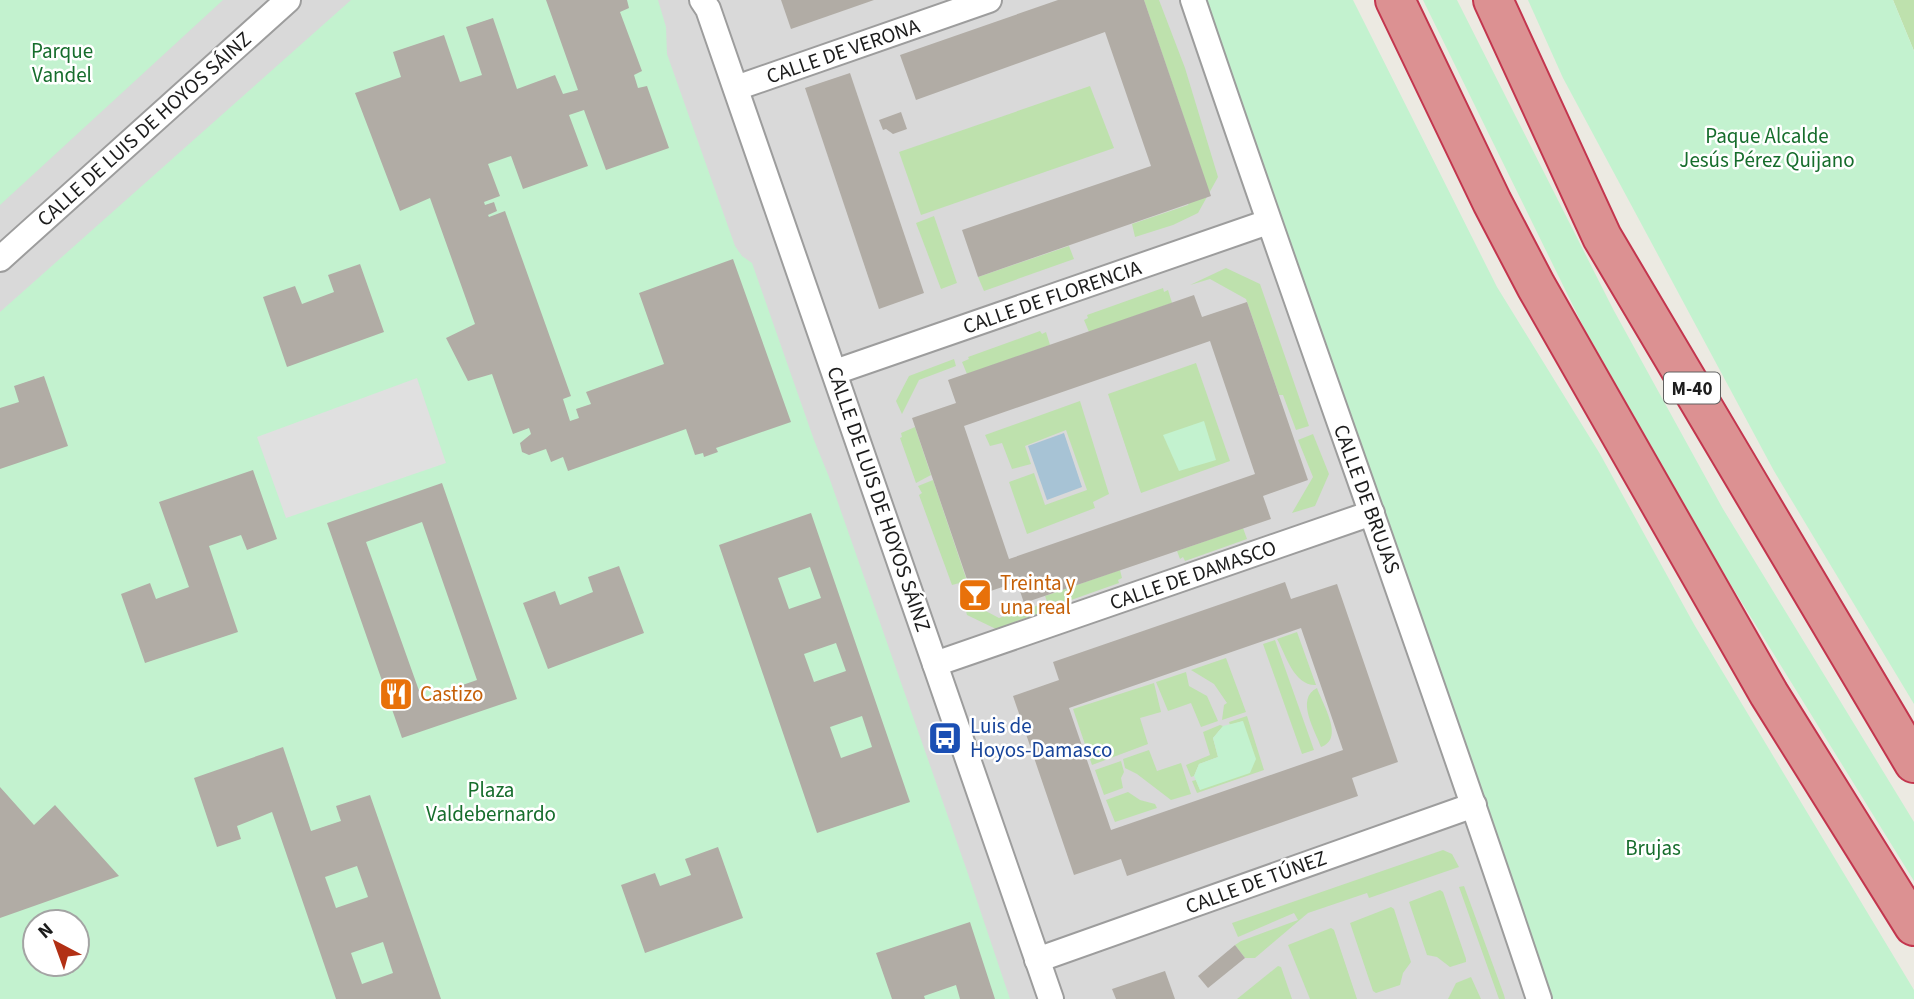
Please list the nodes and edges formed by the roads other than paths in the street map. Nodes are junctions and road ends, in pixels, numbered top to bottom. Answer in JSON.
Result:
{"nodes":[{"id":1,"x":289,"y":0,"type":"edge"},
{"id":2,"x":989,"y":0,"type":"edge"},
{"id":3,"x":1193,"y":0,"type":"edge"},
{"id":4,"x":1395,"y":0,"type":"edge"},
{"id":5,"x":1493,"y":0,"type":"edge"},
{"id":6,"x":705,"y":3,"type":"edge"},
{"id":7,"x":736,"y":89,"type":"junction"},
{"id":8,"x":1268,"y":222,"type":"junction"},
{"id":9,"x":0,"y":258,"type":"edge"},
{"id":10,"x":835,"y":372,"type":"junction"},
{"id":11,"x":1372,"y":513,"type":"junction"},
{"id":12,"x":935,"y":664,"type":"junction"},
{"id":13,"x":1914,"y":763,"type":"edge"},
{"id":14,"x":1474,"y":805,"type":"junction"},
{"id":15,"x":1914,"y":926,"type":"edge"},
{"id":16,"x":1037,"y":960,"type":"junction"},
{"id":17,"x":1051,"y":999,"type":"edge"},
{"id":18,"x":1539,"y":999,"type":"edge"}],
"edges":[{"from":1,"to":9,"type":"street","name":"CALLE DE LUIS DE HOYOS SÁINZ"},
{"from":2,"to":7,"type":"street","name":"CALLE DE VERONA"},
{"from":3,"to":8,"type":"street","name":"CALLE DE BRUJAS"},
{"from":4,"to":15,"type":"highway"},
{"from":5,"to":13,"type":"highway","number":"M-40"},
{"from":6,"to":7,"type":"street","name":"CALLE DE LUIS DE HOYOS SÁINZ"},
{"from":7,"to":10,"type":"street","name":"CALLE DE LUIS DE HOYOS SÁINZ"},
{"from":8,"to":10,"type":"street","name":"CALLE DE FLORENCIA"},
{"from":8,"to":11,"type":"street","name":"CALLE DE BRUJAS"},
{"from":10,"to":12,"type":"street","name":"CALLE DE LUIS DE HOYOS SÁINZ"},
{"from":11,"to":12,"type":"street","name":"CALLE DE DAMASCO"},
{"from":11,"to":14,"type":"street","name":"CALLE DE BRUJAS"},
{"from":12,"to":16,"type":"street","name":"CALLE DE LUIS DE HOYOS SÁINZ"},
{"from":14,"to":16,"type":"street","name":"CALLE DE TÚNEZ"},
{"from":14,"to":18,"type":"street","name":"CALLE DE BRUJAS"},
{"from":16,"to":17,"type":"street","name":"CALLE DE LUIS DE HOYOS SÁINZ"}]}
